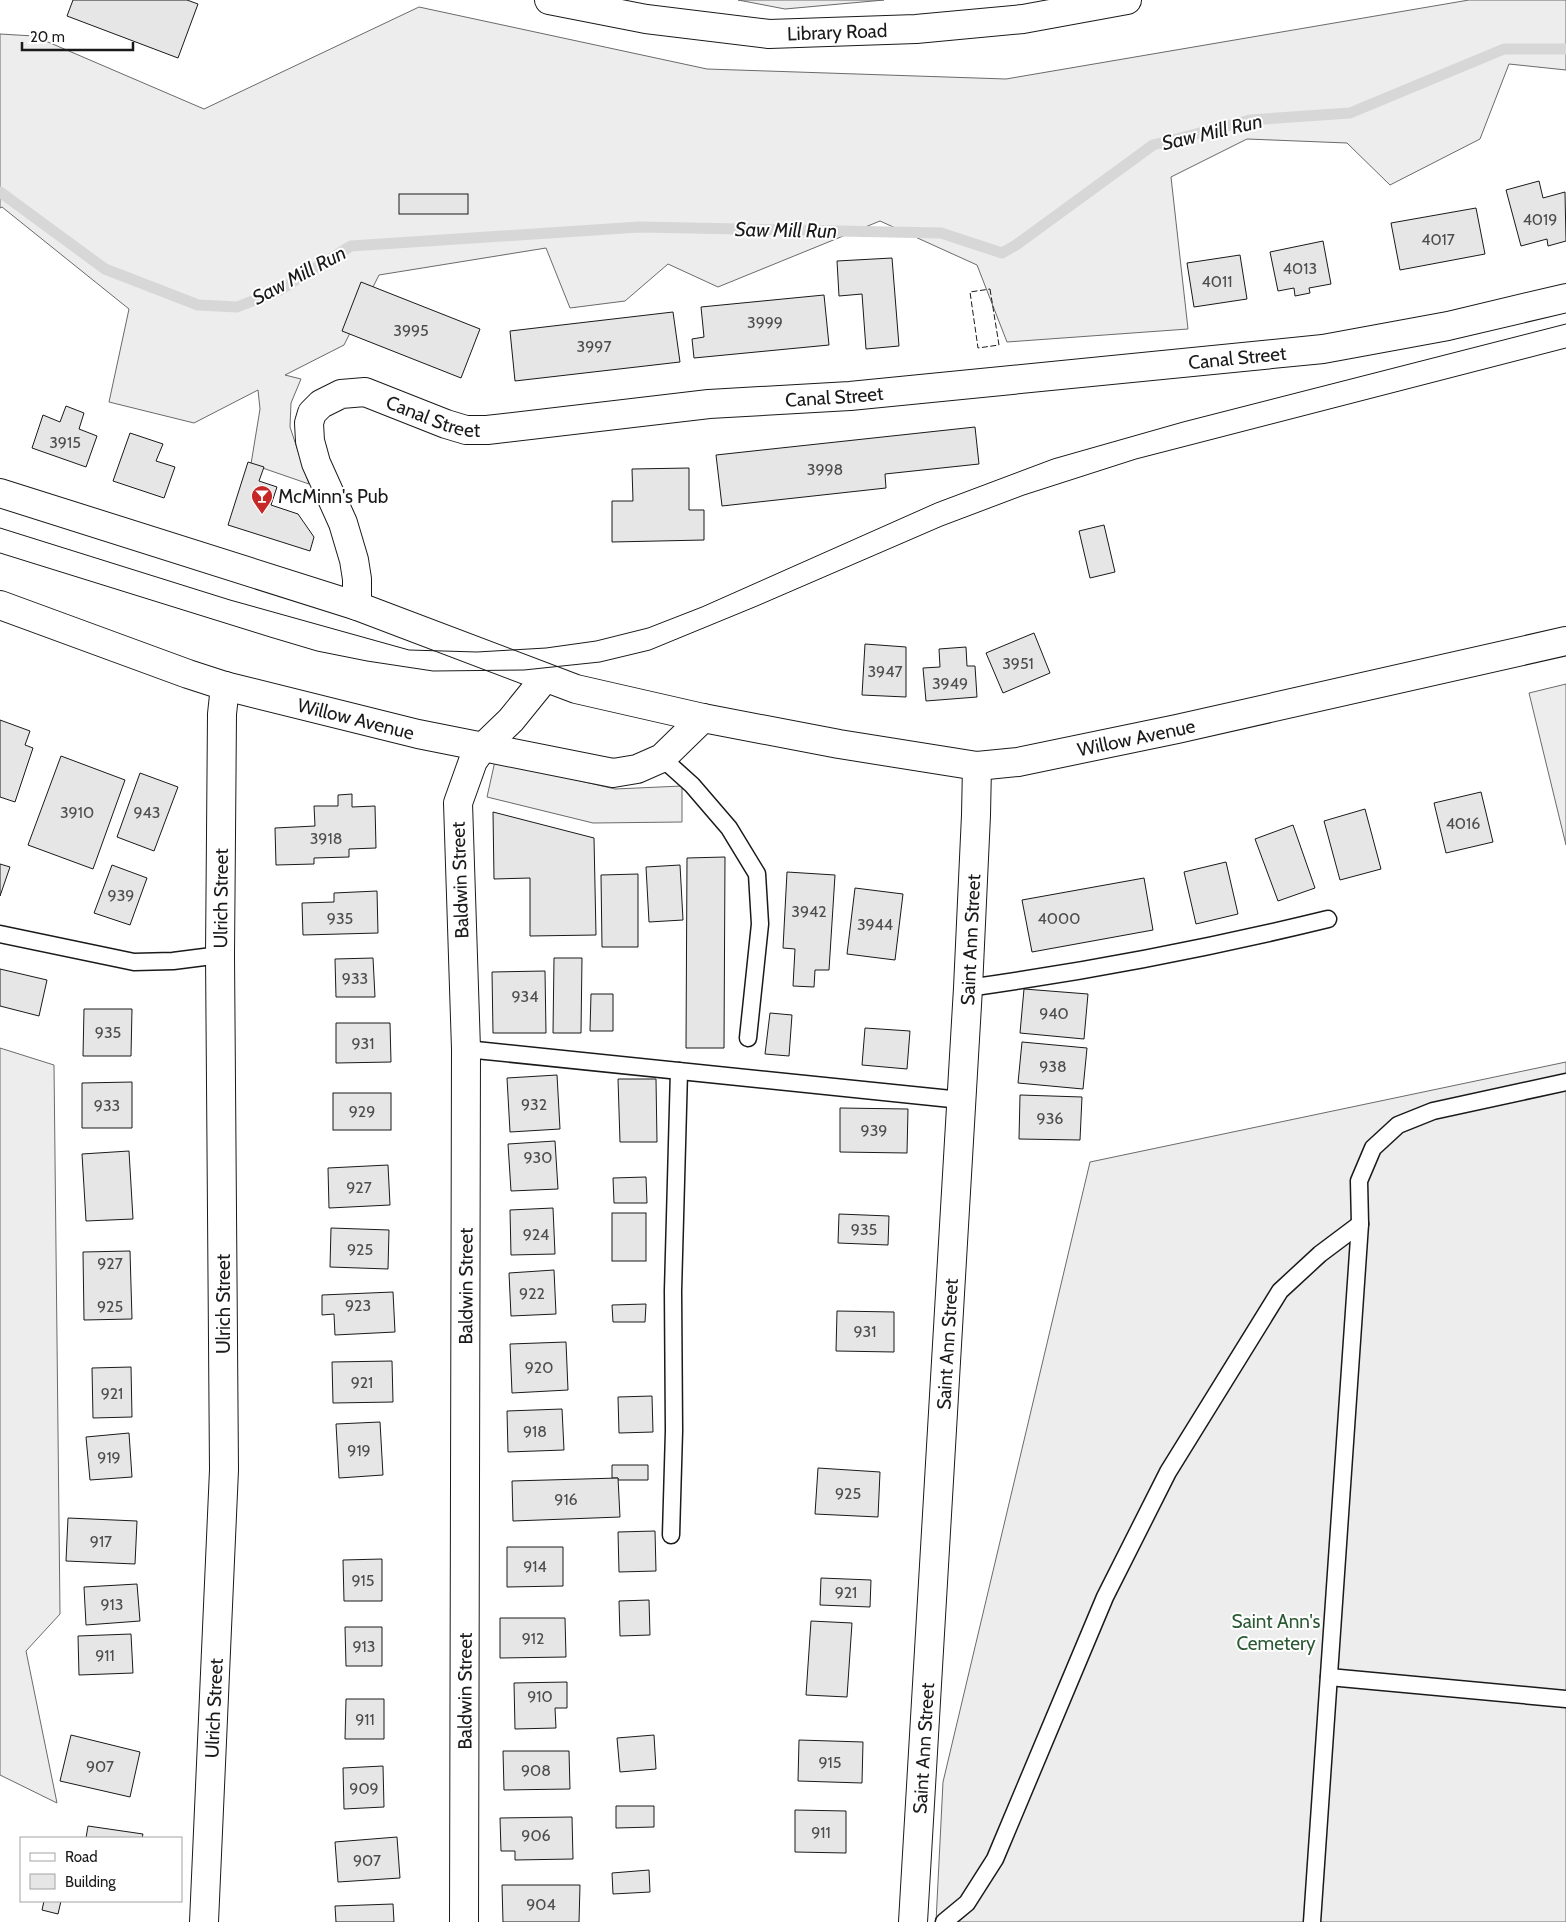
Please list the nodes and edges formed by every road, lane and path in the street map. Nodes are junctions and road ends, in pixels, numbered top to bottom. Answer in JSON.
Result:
{"nodes":[{"id":1,"x":549,"y":0,"type":"edge"},
{"id":2,"x":1127,"y":0,"type":"edge"},
{"id":3,"x":1566,"y":298,"type":"edge"},
{"id":4,"x":0,"y":493,"type":"edge"},
{"id":5,"x":0,"y":605,"type":"edge"},
{"id":6,"x":357,"y":606,"type":"junction"},
{"id":7,"x":1566,"y":641,"type":"edge"},
{"id":8,"x":545,"y":678,"type":"junction"},
{"id":9,"x":225,"y":686,"type":"junction"},
{"id":10,"x":703,"y":718,"type":"junction"},
{"id":11,"x":483,"y":747,"type":"junction"},
{"id":12,"x":662,"y":758,"type":"junction"},
{"id":13,"x":977,"y":766,"type":"junction"},
{"id":14,"x":1328,"y":919,"type":"dead end"},
{"id":15,"x":0,"y":934,"type":"edge"},
{"id":16,"x":220,"y":955,"type":"junction"},
{"id":17,"x":968,"y":988,"type":"junction"},
{"id":18,"x":748,"y":1038,"type":"dead end"},
{"id":19,"x":466,"y":1049,"type":"junction"},
{"id":20,"x":679,"y":1071,"type":"junction"},
{"id":21,"x":1566,"y":1082,"type":"edge"},
{"id":22,"x":961,"y":1100,"type":"junction"},
{"id":23,"x":1360,"y":1224,"type":"junction"},
{"id":24,"x":671,"y":1535,"type":"dead end"},
{"id":25,"x":1329,"y":1677,"type":"junction"},
{"id":26,"x":1566,"y":1699,"type":"edge"},
{"id":27,"x":204,"y":1922,"type":"edge"},
{"id":28,"x":464,"y":1922,"type":"edge"},
{"id":29,"x":913,"y":1922,"type":"edge"},
{"id":30,"x":944,"y":1922,"type":"edge"},
{"id":31,"x":1312,"y":1922,"type":"edge"}],
"edges":[{"from":1,"to":2,"type":"street","name":"Library Road"},
{"from":3,"to":6,"type":"street","name":"Canal Street"},
{"from":4,"to":6,"type":"street","name":"Willow Avenue"},
{"from":5,"to":9,"type":"street","name":"Willow Avenue"},
{"from":6,"to":8,"type":"street","name":"Willow Avenue"},
{"from":7,"to":13,"type":"street","name":"Willow Avenue"},
{"from":8,"to":10,"type":"street","name":"Willow Avenue"},
{"from":8,"to":11,"type":"street","name":"Baldwin Street"},
{"from":9,"to":11,"type":"street","name":"Willow Avenue"},
{"from":9,"to":16,"type":"street","name":"Ulrich Street"},
{"from":10,"to":12,"type":"street","name":"Willow Avenue"},
{"from":10,"to":13,"type":"street","name":"Willow Avenue"},
{"from":11,"to":12,"type":"street","name":"Willow Avenue"},
{"from":11,"to":19,"type":"street","name":"Baldwin Street"},
{"from":12,"to":18,"type":"lane"},
{"from":13,"to":17,"type":"street","name":"Saint Ann Street"},
{"from":14,"to":17,"type":"lane"},
{"from":15,"to":16,"type":"lane"},
{"from":16,"to":27,"type":"street","name":"Ulrich Street"},
{"from":17,"to":22,"type":"street","name":"Saint Ann Street"},
{"from":19,"to":20,"type":"lane"},
{"from":19,"to":28,"type":"street","name":"Baldwin Street"},
{"from":20,"to":22,"type":"lane"},
{"from":20,"to":24,"type":"lane"},
{"from":21,"to":23,"type":"lane"},
{"from":22,"to":29,"type":"street","name":"Saint Ann Street"},
{"from":23,"to":25,"type":"lane"},
{"from":23,"to":30,"type":"lane"},
{"from":25,"to":26,"type":"lane"},
{"from":25,"to":31,"type":"lane"}]}
